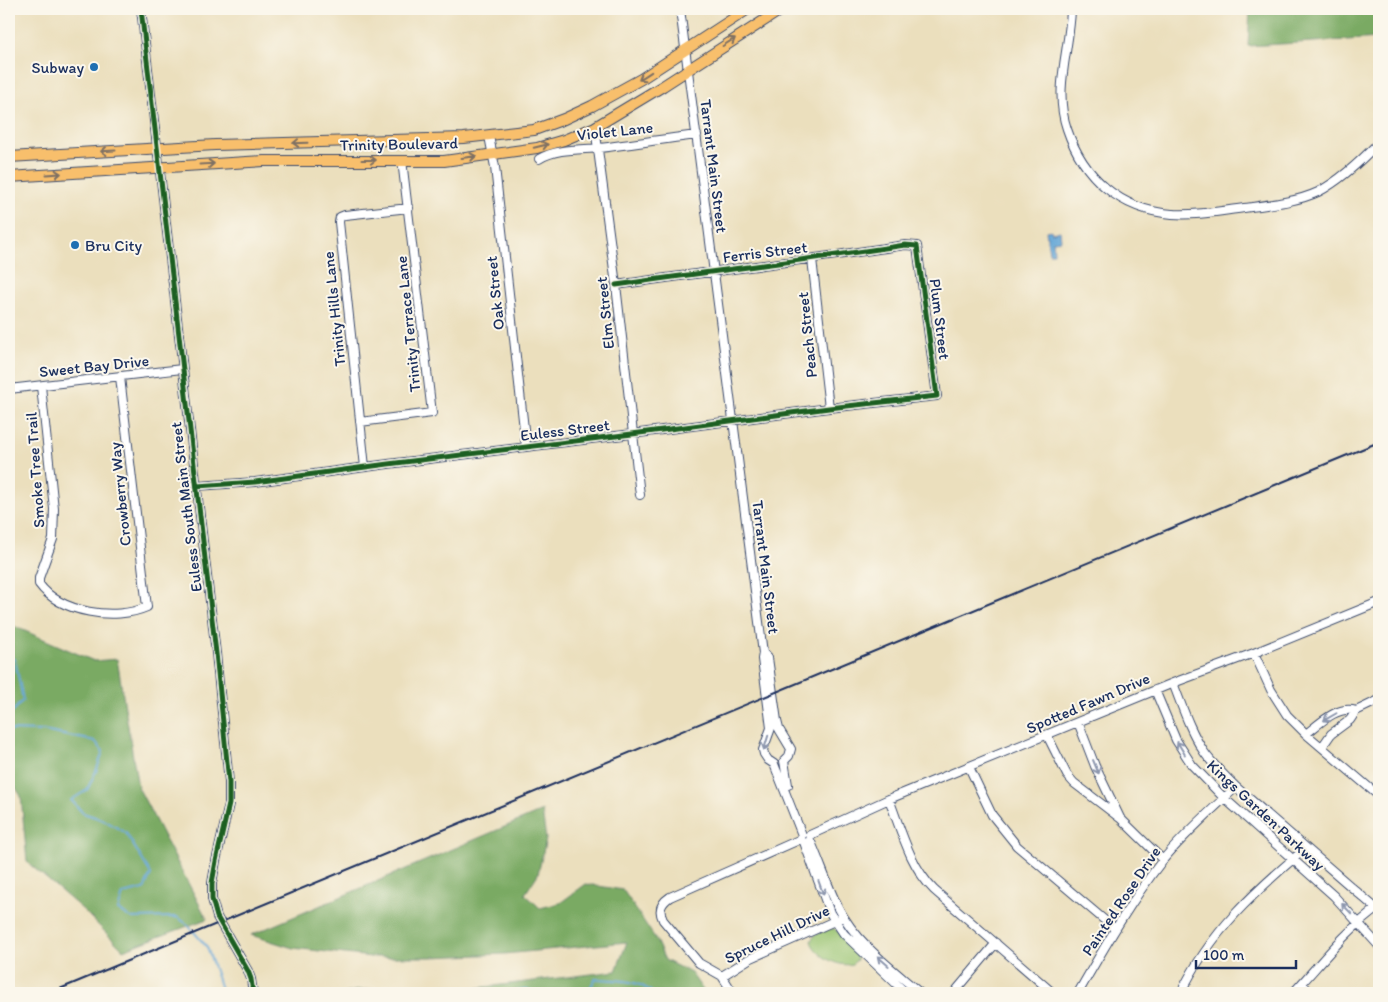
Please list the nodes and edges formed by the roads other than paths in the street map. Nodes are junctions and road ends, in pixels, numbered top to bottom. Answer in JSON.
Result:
{"nodes":[{"id":1,"x":141,"y":9,"type":"edge"},
{"id":2,"x":680,"y":9,"type":"edge"},
{"id":3,"x":748,"y":9,"type":"edge"},
{"id":4,"x":782,"y":9,"type":"edge"},
{"id":5,"x":1072,"y":9,"type":"edge"},
{"id":6,"x":686,"y":49,"type":"junction"},
{"id":7,"x":688,"y":68,"type":"junction"},
{"id":8,"x":595,"y":127,"type":"junction"},
{"id":9,"x":697,"y":134,"type":"junction"},
{"id":10,"x":489,"y":136,"type":"junction"},
{"id":11,"x":1379,"y":142,"type":"edge"},
{"id":12,"x":599,"y":148,"type":"junction"},
{"id":13,"x":156,"y":149,"type":"junction"},
{"id":14,"x":493,"y":154,"type":"junction"},
{"id":15,"x":9,"y":157,"type":"edge"},
{"id":16,"x":539,"y":159,"type":"dead end"},
{"id":17,"x":402,"y":160,"type":"junction"},
{"id":18,"x":158,"y":167,"type":"junction"},
{"id":19,"x":9,"y":177,"type":"edge"},
{"id":20,"x":409,"y":208,"type":"junction"},
{"id":21,"x":917,"y":246,"type":"joint"},
{"id":22,"x":812,"y":259,"type":"junction"},
{"id":23,"x":714,"y":271,"type":"junction"},
{"id":24,"x":616,"y":285,"type":"junction"},
{"id":25,"x":182,"y":369,"type":"junction"},
{"id":26,"x":120,"y":377,"type":"junction"},
{"id":27,"x":41,"y":386,"type":"junction"},
{"id":28,"x":9,"y":389,"type":"edge"},
{"id":29,"x":937,"y":396,"type":"joint"},
{"id":30,"x":829,"y":408,"type":"junction"},
{"id":31,"x":733,"y":420,"type":"junction"},
{"id":32,"x":360,"y":422,"type":"junction"},
{"id":33,"x":632,"y":434,"type":"junction"},
{"id":34,"x":526,"y":448,"type":"junction"},
{"id":35,"x":365,"y":467,"type":"junction"},
{"id":36,"x":197,"y":486,"type":"junction"},
{"id":37,"x":640,"y":495,"type":"dead end"},
{"id":38,"x":1379,"y":602,"type":"edge"},
{"id":39,"x":147,"y":608,"type":"joint"},
{"id":40,"x":1254,"y":653,"type":"junction"},
{"id":41,"x":1173,"y":683,"type":"junction"},
{"id":42,"x":1155,"y":690,"type":"junction"},
{"id":43,"x":770,"y":695,"type":"junction"},
{"id":44,"x":1379,"y":700,"type":"edge"},
{"id":45,"x":1356,"y":711,"type":"junction"},
{"id":46,"x":1078,"y":722,"type":"junction"},
{"id":47,"x":1306,"y":734,"type":"junction"},
{"id":48,"x":1047,"y":735,"type":"junction"},
{"id":49,"x":1322,"y":748,"type":"junction"},
{"id":50,"x":784,"y":761,"type":"junction"},
{"id":51,"x":774,"y":764,"type":"junction"},
{"id":52,"x":970,"y":767,"type":"junction"},
{"id":53,"x":1236,"y":787,"type":"junction"},
{"id":54,"x":1379,"y":796,"type":"edge"},
{"id":55,"x":1224,"y":798,"type":"junction"},
{"id":56,"x":889,"y":799,"type":"junction"},
{"id":57,"x":1120,"y":818,"type":"junction"},
{"id":58,"x":806,"y":837,"type":"junction"},
{"id":59,"x":1306,"y":848,"type":"junction"},
{"id":60,"x":1293,"y":859,"type":"junction"},
{"id":61,"x":1163,"y":860,"type":"junction"},
{"id":62,"x":1378,"y":909,"type":"edge"},
{"id":63,"x":844,"y":917,"type":"junction"},
{"id":64,"x":836,"y":920,"type":"junction"},
{"id":65,"x":1359,"y":922,"type":"junction"},
{"id":66,"x":1115,"y":930,"type":"junction"},
{"id":67,"x":996,"y":943,"type":"junction"},
{"id":68,"x":1379,"y":946,"type":"edge"},
{"id":69,"x":722,"y":976,"type":"junction"},
{"id":70,"x":1302,"y":984,"type":"junction"},
{"id":71,"x":252,"y":993,"type":"edge"},
{"id":72,"x":733,"y":993,"type":"edge"},
{"id":73,"x":906,"y":993,"type":"edge"},
{"id":74,"x":920,"y":993,"type":"edge"},
{"id":75,"x":954,"y":993,"type":"edge"},
{"id":76,"x":1053,"y":993,"type":"edge"},
{"id":77,"x":1078,"y":993,"type":"edge"},
{"id":78,"x":1181,"y":993,"type":"edge"},
{"id":79,"x":1293,"y":993,"type":"edge"},
{"id":80,"x":1310,"y":993,"type":"edge"}],
"edges":[{"from":1,"to":13,"type":"street","name":"Euless South Main Street"},
{"from":2,"to":6,"type":"street","name":"Tarrant Main Street"},
{"from":3,"to":6,"type":"main road","name":"Trinity Boulevard"},
{"from":7,"to":4,"type":"main road","name":"Trinity Boulevard","one_way":true},
{"from":5,"to":11,"type":"street"},
{"from":6,"to":7,"type":"street","name":"Tarrant Main Street"},
{"from":6,"to":10,"type":"main road","name":"Trinity Boulevard","one_way":true},
{"from":7,"to":8,"type":"main road","name":"Trinity Boulevard"},
{"from":7,"to":9,"type":"street","name":"Tarrant Main Street"},
{"from":8,"to":12,"type":"street","name":"Elm Street"},
{"from":14,"to":8,"type":"main road","name":"Trinity Boulevard","one_way":true},
{"from":9,"to":12,"type":"street","name":"Violet Lane"},
{"from":9,"to":23,"type":"street","name":"Tarrant Main Street"},
{"from":10,"to":13,"type":"main road","name":"Trinity Boulevard","one_way":true},
{"from":10,"to":14,"type":"street","name":"Oak Street"},
{"from":12,"to":16,"type":"street","name":"Violet Lane"},
{"from":12,"to":24,"type":"street","name":"Elm Street"},
{"from":13,"to":15,"type":"main road","name":"Trinity Boulevard","one_way":true},
{"from":13,"to":18,"type":"street","name":"Euless South Main Street"},
{"from":17,"to":14,"type":"main road","name":"Trinity Boulevard","one_way":true},
{"from":14,"to":34,"type":"street","name":"Oak Street"},
{"from":18,"to":17,"type":"main road","name":"Trinity Boulevard","one_way":true},
{"from":17,"to":20,"type":"street","name":"Trinity Terrace Lane"},
{"from":19,"to":18,"type":"main road","name":"Trinity Boulevard","one_way":true},
{"from":18,"to":25,"type":"street","name":"Euless South Main Street"},
{"from":20,"to":32,"type":"street","name":"Trinity Hills Lane"},
{"from":20,"to":32,"type":"street","name":"Trinity Terrace Lane"},
{"from":21,"to":22,"type":"street","name":"Ferris Street"},
{"from":21,"to":29,"type":"street","name":"Plum Street"},
{"from":22,"to":23,"type":"street","name":"Ferris Street"},
{"from":22,"to":30,"type":"street","name":"Peach Street"},
{"from":23,"to":24,"type":"street","name":"Ferris Street"},
{"from":23,"to":31,"type":"street","name":"Tarrant Main Street"},
{"from":24,"to":33,"type":"street","name":"Elm Street"},
{"from":25,"to":26,"type":"street","name":"Sweet Bay Drive"},
{"from":25,"to":36,"type":"street","name":"Euless South Main Street"},
{"from":26,"to":27,"type":"street","name":"Sweet Bay Drive"},
{"from":26,"to":39,"type":"street","name":"Crowberry Way"},
{"from":27,"to":28,"type":"street","name":"Sweet Bay Drive"},
{"from":27,"to":39,"type":"street","name":"Smoke Tree Trail"},
{"from":29,"to":30,"type":"street","name":"Euless Street"},
{"from":30,"to":31,"type":"street","name":"Euless Street"},
{"from":31,"to":33,"type":"street","name":"Euless Street"},
{"from":31,"to":43,"type":"street","name":"Tarrant Main Street"},
{"from":32,"to":35,"type":"street","name":"Trinity Hills Lane"},
{"from":33,"to":34,"type":"street","name":"Euless Street"},
{"from":33,"to":37,"type":"street","name":"Elm Street"},
{"from":34,"to":35,"type":"street","name":"Euless Street"},
{"from":35,"to":36,"type":"street","name":"Euless Street"},
{"from":36,"to":71,"type":"street","name":"Euless South Main Street"},
{"from":38,"to":40,"type":"street","name":"Spotted Fawn Drive"},
{"from":40,"to":41,"type":"street","name":"Spotted Fawn Drive"},
{"from":40,"to":47,"type":"street"},
{"from":41,"to":42,"type":"street","name":"Spotted Fawn Drive"},
{"from":41,"to":53,"type":"street","name":"Kings Garden Parkway"},
{"from":42,"to":46,"type":"street","name":"Spotted Fawn Drive"},
{"from":55,"to":42,"type":"street","name":"Kings Garden Parkway","one_way":true},
{"from":43,"to":50,"type":"street"},
{"from":43,"to":51,"type":"street","one_way":true},
{"from":44,"to":45,"type":"street"},
{"from":45,"to":47,"type":"street","one_way":true},
{"from":45,"to":49,"type":"street"},
{"from":46,"to":48,"type":"street","name":"Spotted Fawn Drive"},
{"from":46,"to":57,"type":"street","one_way":true},
{"from":47,"to":49,"type":"street"},
{"from":48,"to":52,"type":"street","name":"Spotted Fawn Drive"},
{"from":48,"to":57,"type":"street"},
{"from":49,"to":54,"type":"street"},
{"from":50,"to":51,"type":"street"},
{"from":50,"to":58,"type":"street"},
{"from":51,"to":58,"type":"street"},
{"from":52,"to":56,"type":"street","name":"Spotted Fawn Drive"},
{"from":52,"to":66,"type":"street"},
{"from":53,"to":55,"type":"street","name":"Painted Rose Drive"},
{"from":53,"to":59,"type":"street","name":"Kings Garden Parkway"},
{"from":55,"to":60,"type":"street","name":"Kings Garden Parkway"},
{"from":55,"to":61,"type":"street","name":"Painted Rose Drive"},
{"from":56,"to":58,"type":"street","name":"Spotted Fawn Drive"},
{"from":56,"to":67,"type":"street"},
{"from":57,"to":61,"type":"street"},
{"from":58,"to":63,"type":"street"},
{"from":58,"to":64,"type":"street","one_way":true},
{"from":58,"to":69,"type":"street","name":"Spotted Fawn Drive"},
{"from":59,"to":60,"type":"street"},
{"from":59,"to":62,"type":"street","name":"Kings Garden Parkway"},
{"from":65,"to":60,"type":"street","name":"Kings Garden Parkway","one_way":true},
{"from":60,"to":78,"type":"street"},
{"from":61,"to":66,"type":"street","name":"Painted Rose Drive"},
{"from":62,"to":65,"type":"street"},
{"from":63,"to":64,"type":"street","name":"Spruce Hill Drive"},
{"from":74,"to":63,"type":"street","one_way":true},
{"from":64,"to":69,"type":"street","name":"Spruce Hill Drive"},
{"from":64,"to":73,"type":"street"},
{"from":65,"to":68,"type":"street","name":"Kings Garden Parkway"},
{"from":65,"to":70,"type":"street"},
{"from":66,"to":77,"type":"street","name":"Painted Rose Drive"},
{"from":67,"to":75,"type":"street"},
{"from":67,"to":76,"type":"street"},
{"from":69,"to":72,"type":"street"},
{"from":70,"to":79,"type":"street"},
{"from":70,"to":80,"type":"street"}]}
